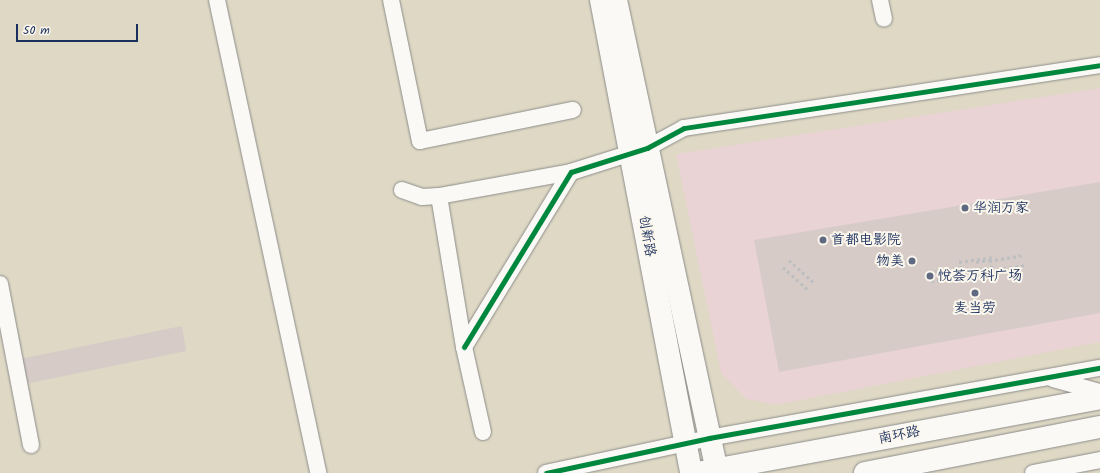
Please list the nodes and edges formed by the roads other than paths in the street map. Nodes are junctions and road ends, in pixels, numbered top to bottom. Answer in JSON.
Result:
{"nodes":[{"id":1,"x":217,"y":0,"type":"edge"},
{"id":2,"x":391,"y":0,"type":"edge"},
{"id":3,"x":601,"y":0,"type":"edge"},
{"id":4,"x":616,"y":0,"type":"edge"},
{"id":5,"x":880,"y":0,"type":"edge"},
{"id":6,"x":884,"y":19,"type":"dead end"},
{"id":7,"x":1100,"y":65,"type":"edge"},
{"id":8,"x":573,"y":110,"type":"dead end"},
{"id":9,"x":639,"y":151,"type":"junction"},
{"id":10,"x":571,"y":172,"type":"junction"},
{"id":11,"x":402,"y":190,"type":"dead end"},
{"id":12,"x":439,"y":196,"type":"junction"},
{"id":13,"x":0,"y":284,"type":"edge"},
{"id":14,"x":464,"y":347,"type":"junction"},
{"id":15,"x":1100,"y":368,"type":"edge"},
{"id":16,"x":1048,"y":377,"type":"junction"},
{"id":17,"x":1100,"y":392,"type":"edge"},
{"id":18,"x":1100,"y":398,"type":"edge"},
{"id":19,"x":1100,"y":427,"type":"edge"},
{"id":20,"x":483,"y":432,"type":"dead end"},
{"id":21,"x":709,"y":438,"type":"junction"},
{"id":22,"x":685,"y":444,"type":"junction"},
{"id":23,"x":31,"y":445,"type":"dead end"},
{"id":24,"x":1100,"y":460,"type":"edge"},
{"id":25,"x":710,"y":472,"type":"edge"},
{"id":26,"x":318,"y":473,"type":"edge"},
{"id":27,"x":546,"y":473,"type":"edge"},
{"id":28,"x":691,"y":473,"type":"edge"},
{"id":29,"x":865,"y":473,"type":"edge"},
{"id":30,"x":1033,"y":473,"type":"edge"}],
"edges":[{"from":1,"to":26,"type":"street"},
{"from":2,"to":8,"type":"street"},
{"from":3,"to":9,"type":"street","name":"创新路"},
{"from":4,"to":9,"type":"street","name":"创新路"},
{"from":5,"to":6,"type":"street"},
{"from":7,"to":9,"type":"street"},
{"from":9,"to":10,"type":"street"},
{"from":9,"to":21,"type":"street","name":"创新路"},
{"from":9,"to":22,"type":"street","name":"创新路"},
{"from":10,"to":12,"type":"street"},
{"from":10,"to":14,"type":"street"},
{"from":11,"to":12,"type":"street"},
{"from":12,"to":14,"type":"street"},
{"from":13,"to":23,"type":"street"},
{"from":14,"to":20,"type":"street"},
{"from":15,"to":16,"type":"street"},
{"from":16,"to":17,"type":"street"},
{"from":16,"to":21,"type":"street"},
{"from":18,"to":25,"type":"street","name":"南环路"},
{"from":19,"to":29,"type":"street"},
{"from":21,"to":22,"type":"street"},
{"from":21,"to":25,"type":"street","name":"创新路"},
{"from":22,"to":27,"type":"street"},
{"from":22,"to":28,"type":"street","name":"创新路"},
{"from":24,"to":30,"type":"street"}]}
